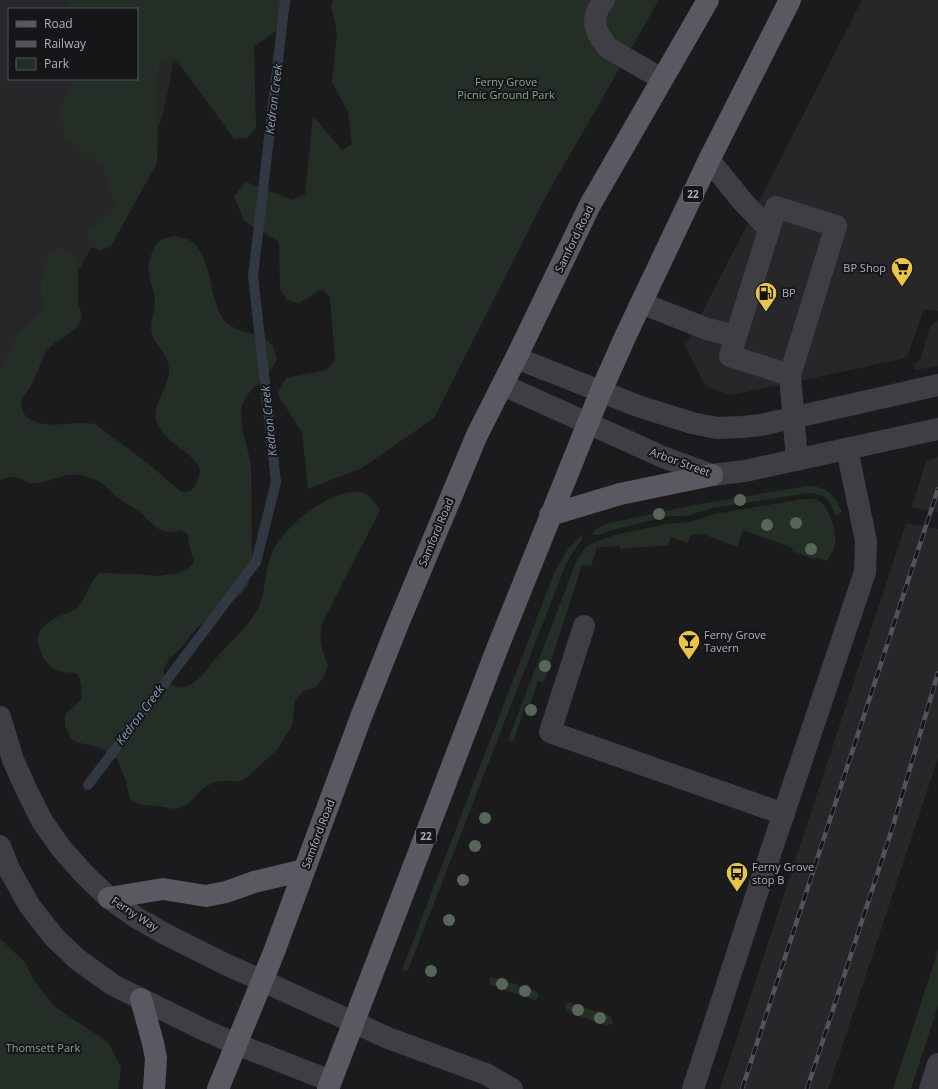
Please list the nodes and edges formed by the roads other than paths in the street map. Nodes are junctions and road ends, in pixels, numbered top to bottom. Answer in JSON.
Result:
{"nodes":[{"id":1,"x":604,"y":0,"type":"edge"},
{"id":2,"x":708,"y":0,"type":"edge"},
{"id":3,"x":790,"y":0,"type":"edge"},
{"id":4,"x":662,"y":79,"type":"junction"},
{"id":5,"x":709,"y":160,"type":"junction"},
{"id":6,"x":769,"y":228,"type":"junction"},
{"id":7,"x":641,"y":303,"type":"junction"},
{"id":8,"x":736,"y":336,"type":"junction"},
{"id":9,"x":516,"y":358,"type":"junction"},
{"id":10,"x":790,"y":375,"type":"junction"},
{"id":11,"x":503,"y":385,"type":"junction"},
{"id":12,"x":938,"y":385,"type":"edge"},
{"id":13,"x":601,"y":391,"type":"junction"},
{"id":14,"x":794,"y":418,"type":"junction"},
{"id":15,"x":587,"y":423,"type":"junction"},
{"id":16,"x":938,"y":429,"type":"edge"},
{"id":17,"x":847,"y":449,"type":"junction"},
{"id":18,"x":797,"y":460,"type":"junction"},
{"id":19,"x":712,"y":475,"type":"junction"},
{"id":20,"x":550,"y":515,"type":"junction"},
{"id":21,"x":584,"y":626,"type":"dead end"},
{"id":22,"x":0,"y":717,"type":"edge"},
{"id":23,"x":784,"y":814,"type":"junction"},
{"id":24,"x":0,"y":846,"type":"edge"},
{"id":25,"x":304,"y":870,"type":"junction"},
{"id":26,"x":109,"y":898,"type":"junction"},
{"id":27,"x":262,"y":980,"type":"junction"},
{"id":28,"x":141,"y":999,"type":"junction"},
{"id":29,"x":354,"y":1024,"type":"junction"},
{"id":30,"x":236,"y":1044,"type":"junction"},
{"id":31,"x":938,"y":1064,"type":"edge"},
{"id":32,"x":330,"y":1085,"type":"edge"},
{"id":33,"x":154,"y":1089,"type":"edge"},
{"id":34,"x":218,"y":1089,"type":"edge"},
{"id":35,"x":512,"y":1089,"type":"edge"},
{"id":36,"x":693,"y":1089,"type":"edge"},
{"id":37,"x":930,"y":1089,"type":"edge"}],
"edges":[{"from":1,"to":4,"type":"street"},
{"from":2,"to":4,"type":"main road","name":"Samford Road"},
{"from":3,"to":5,"type":"main road","number":"22"},
{"from":4,"to":9,"type":"main road","name":"Samford Road"},
{"from":5,"to":6,"type":"street"},
{"from":5,"to":7,"type":"main road","number":"22"},
{"from":6,"to":8,"type":"street"},
{"from":6,"to":10,"type":"street"},
{"from":7,"to":8,"type":"street"},
{"from":7,"to":13,"type":"main road","number":"22"},
{"from":8,"to":10,"type":"street"},
{"from":9,"to":11,"type":"main road","name":"Samford Road"},
{"from":9,"to":13,"type":"street"},
{"from":10,"to":14,"type":"street"},
{"from":11,"to":15,"type":"street","name":"Arbor Street"},
{"from":11,"to":25,"type":"main road","name":"Samford Road"},
{"from":12,"to":14,"type":"street"},
{"from":13,"to":14,"type":"street"},
{"from":13,"to":15,"type":"main road","number":"22"},
{"from":14,"to":18,"type":"street"},
{"from":15,"to":19,"type":"street","name":"Arbor Street"},
{"from":15,"to":20,"type":"main road","number":"22"},
{"from":16,"to":17,"type":"street","name":"Arbor Street"},
{"from":17,"to":18,"type":"street","name":"Arbor Street"},
{"from":17,"to":23,"type":"street"},
{"from":18,"to":19,"type":"street","name":"Arbor Street"},
{"from":19,"to":20,"type":"main road"},
{"from":20,"to":29,"type":"main road","number":"22"},
{"from":21,"to":23,"type":"street"},
{"from":22,"to":26,"type":"street","name":"Ferny Way"},
{"from":23,"to":36,"type":"street"},
{"from":24,"to":28,"type":"street"},
{"from":25,"to":26,"type":"main road"},
{"from":25,"to":27,"type":"main road","name":"Samford Road"},
{"from":26,"to":27,"type":"street","name":"Ferny Way"},
{"from":27,"to":29,"type":"street","name":"Ferny Way"},
{"from":27,"to":30,"type":"main road","name":"Samford Road"},
{"from":28,"to":30,"type":"street"},
{"from":28,"to":33,"type":"main road"},
{"from":29,"to":32,"type":"main road","number":"22"},
{"from":29,"to":35,"type":"street","name":"Ferny Way"},
{"from":30,"to":32,"type":"street"},
{"from":30,"to":34,"type":"main road","name":"Samford Road"},
{"from":31,"to":37,"type":"street"}]}
